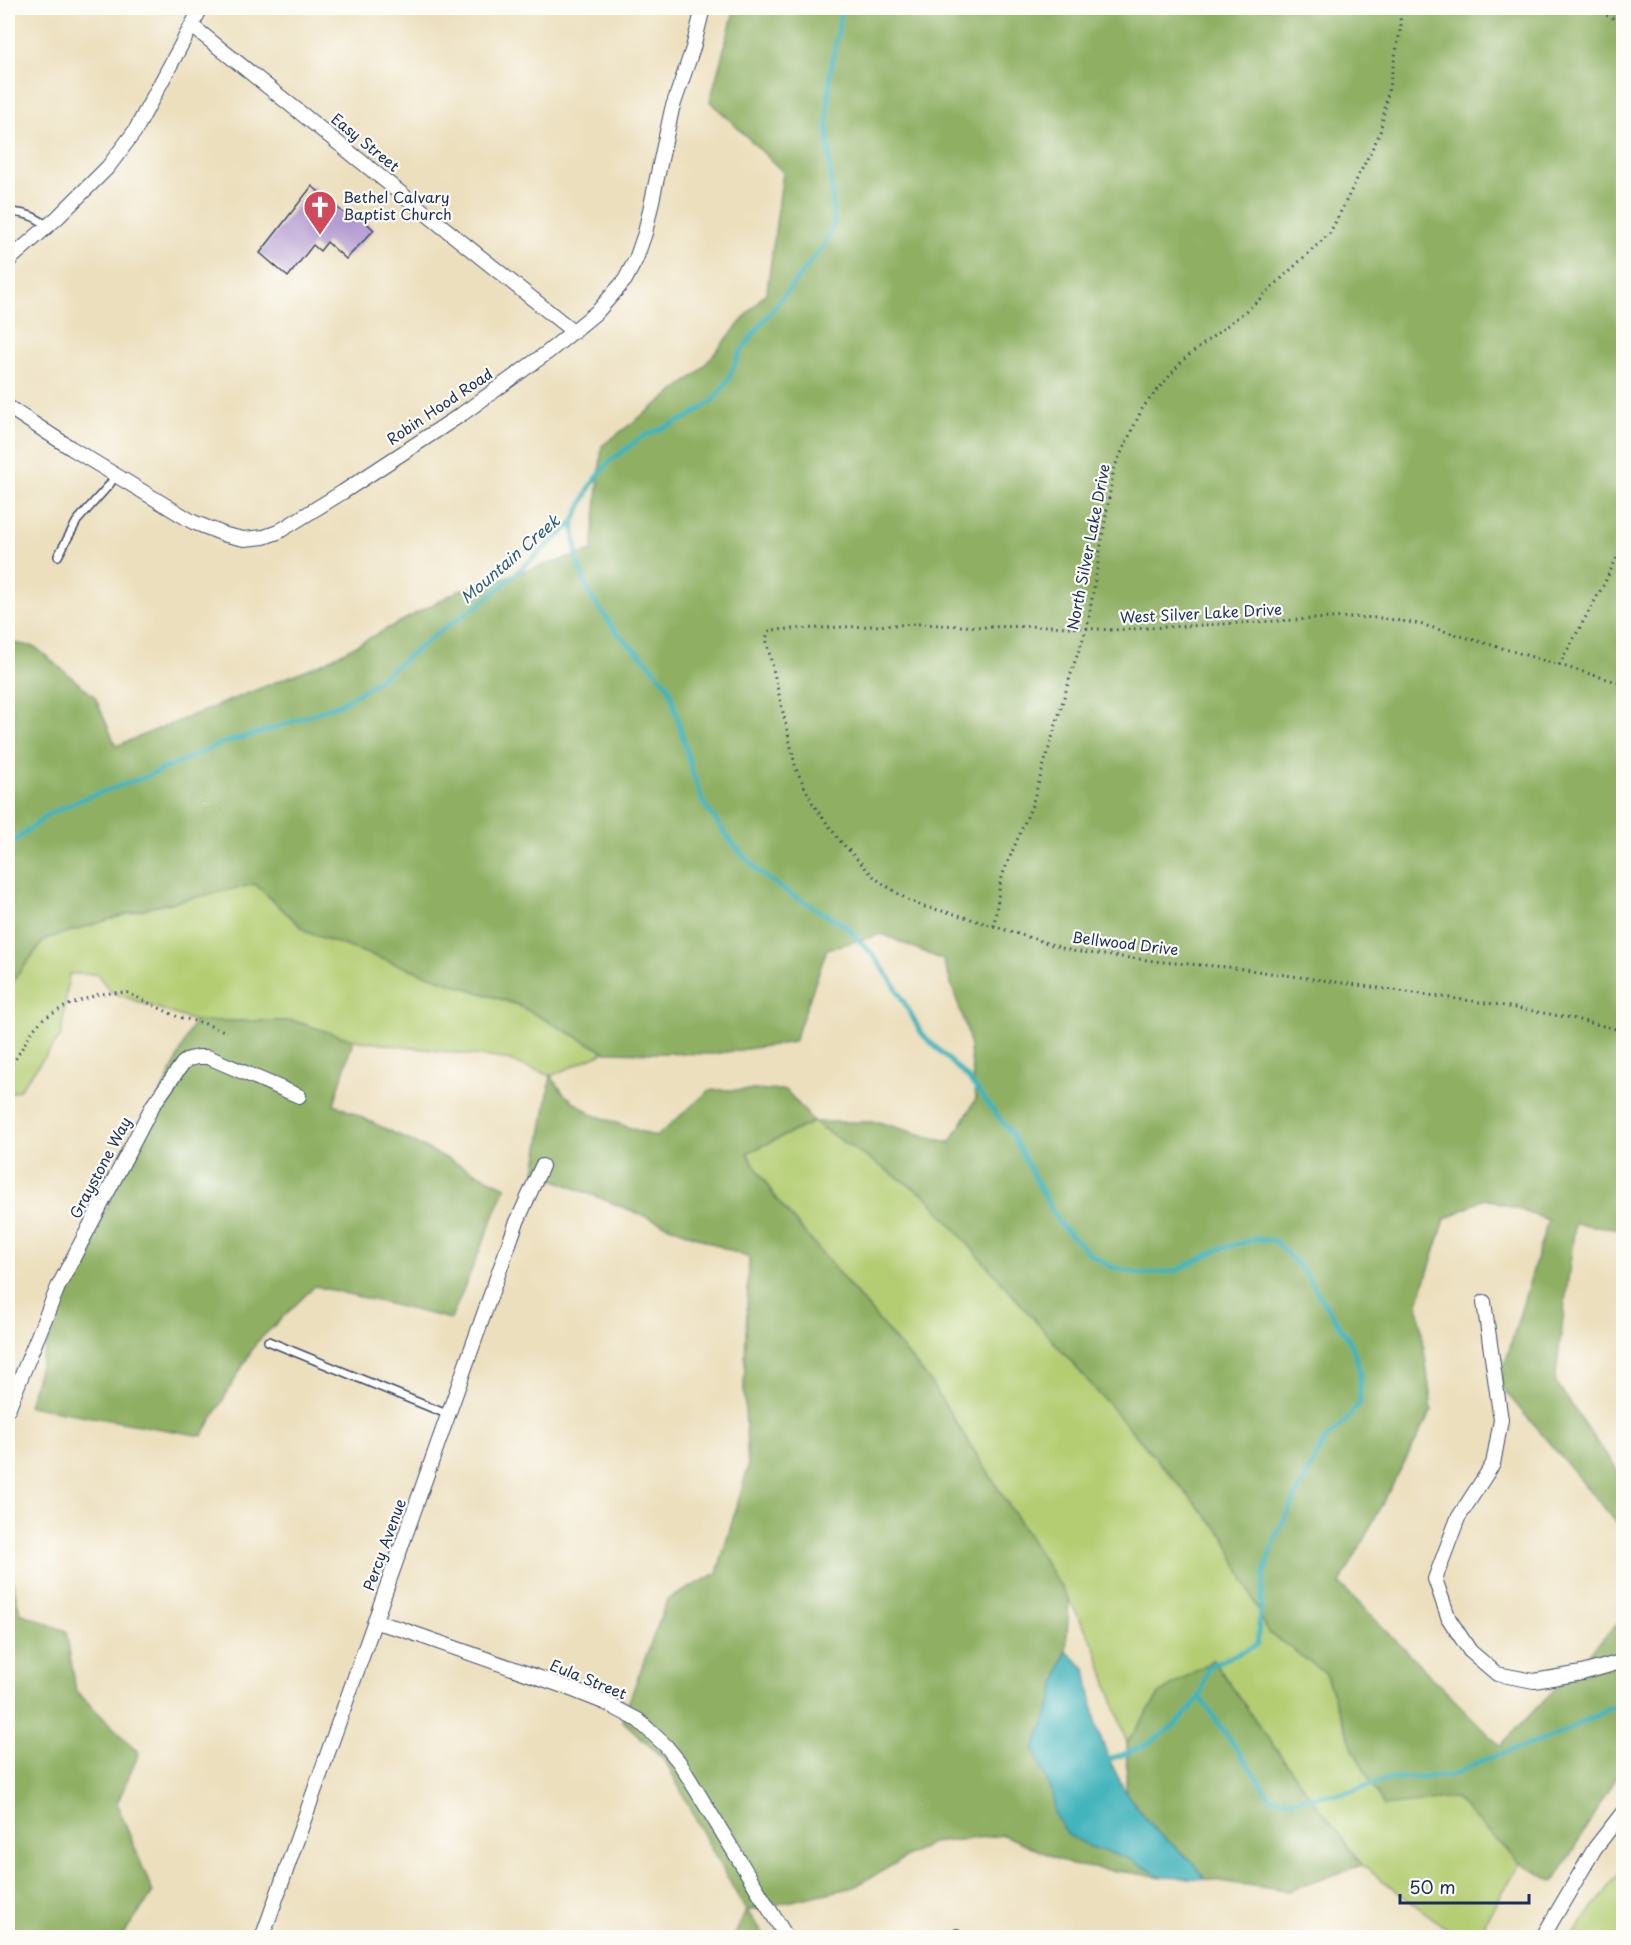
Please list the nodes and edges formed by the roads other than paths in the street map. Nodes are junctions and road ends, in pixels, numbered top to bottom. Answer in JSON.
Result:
{"nodes":[{"id":1,"x":201,"y":8,"type":"edge"},
{"id":2,"x":703,"y":8,"type":"edge"},
{"id":3,"x":192,"y":26,"type":"junction"},
{"id":4,"x":8,"y":212,"type":"edge"},
{"id":5,"x":48,"y":226,"type":"junction"},
{"id":6,"x":8,"y":261,"type":"edge"},
{"id":7,"x":574,"y":332,"type":"junction"},
{"id":8,"x":8,"y":407,"type":"edge"},
{"id":9,"x":115,"y":475,"type":"junction"},
{"id":10,"x":58,"y":556,"type":"dead end"},
{"id":11,"x":299,"y":1096,"type":"dead end"},
{"id":12,"x":542,"y":1166,"type":"dead end"},
{"id":13,"x":1484,"y":1302,"type":"dead end"},
{"id":14,"x":268,"y":1341,"type":"dead end"},
{"id":15,"x":8,"y":1409,"type":"edge"},
{"id":16,"x":448,"y":1415,"type":"junction"},
{"id":17,"x":375,"y":1622,"type":"junction"},
{"id":18,"x":1623,"y":1661,"type":"edge"},
{"id":19,"x":1623,"y":1811,"type":"edge"},
{"id":20,"x":262,"y":1938,"type":"edge"},
{"id":21,"x":787,"y":1938,"type":"edge"},
{"id":22,"x":1542,"y":1938,"type":"edge"}],
"edges":[{"from":1,"to":3,"type":"street"},
{"from":2,"to":7,"type":"street","name":"Robin Hood Road"},
{"from":3,"to":5,"type":"street"},
{"from":3,"to":7,"type":"street","name":"Easy Street"},
{"from":4,"to":5,"type":"lane"},
{"from":5,"to":6,"type":"street"},
{"from":7,"to":9,"type":"street","name":"Robin Hood Road"},
{"from":8,"to":9,"type":"street","name":"Robin Hood Road"},
{"from":9,"to":10,"type":"lane"},
{"from":11,"to":15,"type":"street","name":"Graystone Way"},
{"from":12,"to":16,"type":"street","name":"Percy Avenue"},
{"from":13,"to":18,"type":"street"},
{"from":14,"to":16,"type":"lane"},
{"from":16,"to":17,"type":"street","name":"Percy Avenue"},
{"from":17,"to":20,"type":"street","name":"Percy Avenue"},
{"from":17,"to":21,"type":"street","name":"Eula Street"},
{"from":19,"to":22,"type":"street"}]}
